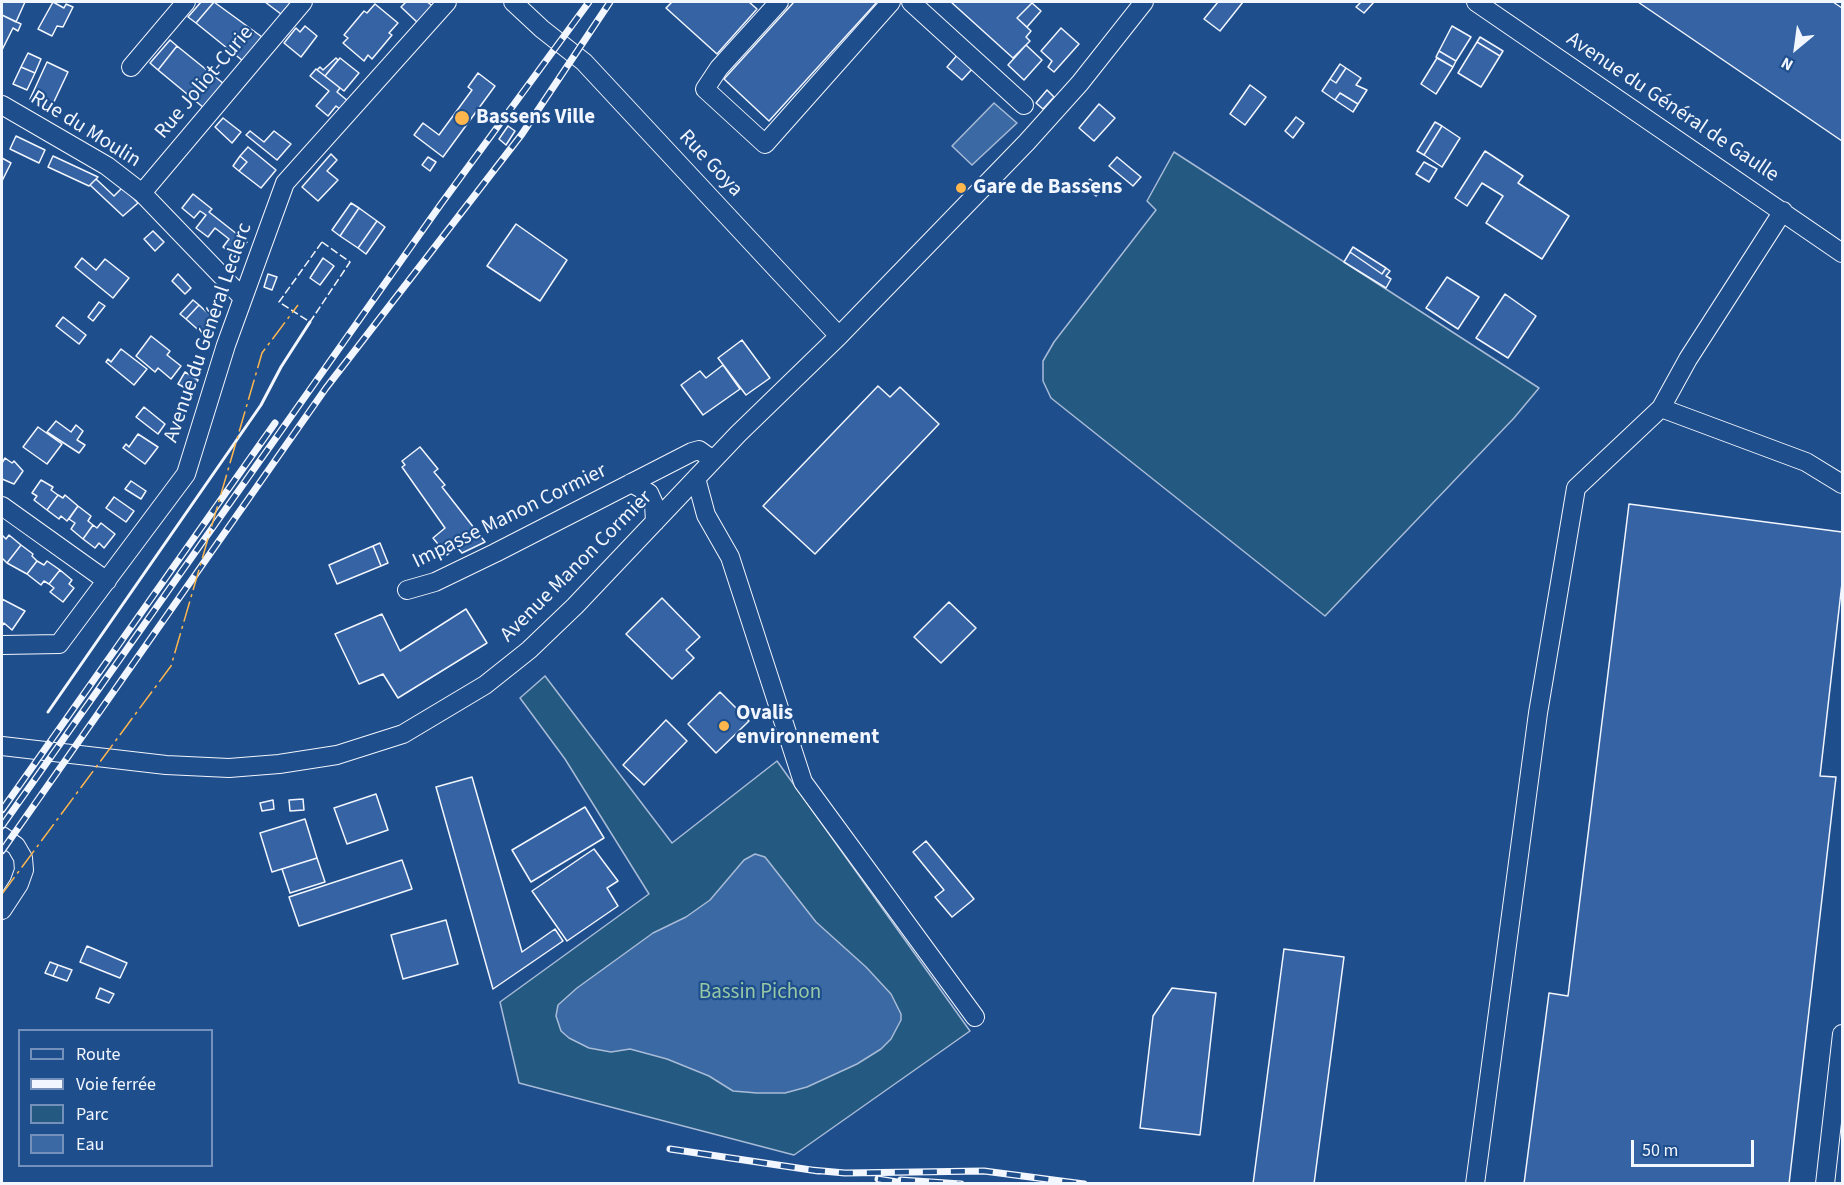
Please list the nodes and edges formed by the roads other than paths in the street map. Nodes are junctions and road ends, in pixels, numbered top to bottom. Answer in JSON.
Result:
{"nodes":[{"id":1,"x":186,"y":2,"type":"edge"},
{"id":2,"x":303,"y":2,"type":"edge"},
{"id":3,"x":447,"y":2,"type":"edge"},
{"id":4,"x":513,"y":2,"type":"edge"},
{"id":5,"x":891,"y":2,"type":"edge"},
{"id":6,"x":911,"y":2,"type":"edge"},
{"id":7,"x":1144,"y":2,"type":"edge"},
{"id":8,"x":1476,"y":2,"type":"edge"},
{"id":9,"x":774,"y":3,"type":"edge"},
{"id":10,"x":131,"y":67,"type":"dead end"},
{"id":11,"x":2,"y":105,"type":"edge"},
{"id":12,"x":1024,"y":105,"type":"dead end"},
{"id":13,"x":142,"y":193,"type":"junction"},
{"id":14,"x":1783,"y":211,"type":"junction"},
{"id":15,"x":1842,"y":253,"type":"edge"},
{"id":16,"x":243,"y":298,"type":"junction"},
{"id":17,"x":839,"y":336,"type":"junction"},
{"id":18,"x":1661,"y":408,"type":"junction"},
{"id":19,"x":712,"y":460,"type":"junction"},
{"id":20,"x":696,"y":478,"type":"junction"},
{"id":21,"x":631,"y":483,"type":"junction"},
{"id":22,"x":1842,"y":484,"type":"edge"},
{"id":23,"x":2,"y":506,"type":"edge"},
{"id":24,"x":655,"y":522,"type":"junction"},
{"id":25,"x":107,"y":581,"type":"junction"},
{"id":26,"x":407,"y":590,"type":"dead end"},
{"id":27,"x":2,"y":645,"type":"edge"},
{"id":28,"x":2,"y":746,"type":"edge"},
{"id":29,"x":2,"y":836,"type":"edge"},
{"id":30,"x":2,"y":910,"type":"edge"},
{"id":31,"x":975,"y":1017,"type":"dead end"},
{"id":32,"x":1842,"y":1034,"type":"edge"},
{"id":33,"x":1475,"y":1184,"type":"edge"},
{"id":34,"x":1825,"y":1184,"type":"edge"}],
"edges":[{"from":1,"to":10,"type":"street"},
{"from":2,"to":13,"type":"street","name":"Rue Joliot-Curie"},
{"from":3,"to":16,"type":"street","name":"Avenue du Général Leclerc"},
{"from":4,"to":17,"type":"street","name":"Rue Goya"},
{"from":5,"to":9,"type":"street"},
{"from":6,"to":12,"type":"street"},
{"from":7,"to":17,"type":"street","name":"Avenue Manon Cormier"},
{"from":8,"to":14,"type":"street","name":"Avenue du Général de Gaulle"},
{"from":11,"to":13,"type":"street","name":"Rue du Moulin"},
{"from":13,"to":16,"type":"street","name":"Rue du Moulin"},
{"from":14,"to":15,"type":"street","name":"Avenue du Général de Gaulle"},
{"from":14,"to":18,"type":"street"},
{"from":16,"to":25,"type":"street","name":"Avenue du Général Leclerc"},
{"from":17,"to":19,"type":"street","name":"Avenue Manon Cormier"},
{"from":18,"to":22,"type":"street"},
{"from":18,"to":33,"type":"street"},
{"from":19,"to":20,"type":"street","name":"Avenue Manon Cormier"},
{"from":19,"to":21,"type":"street","name":"Impasse Manon Cormier"},
{"from":20,"to":24,"type":"street","name":"Avenue Manon Cormier"},
{"from":20,"to":31,"type":"street"},
{"from":21,"to":24,"type":"street","name":"Impasse Manon Cormier"},
{"from":21,"to":26,"type":"street","name":"Impasse Manon Cormier"},
{"from":23,"to":25,"type":"street"},
{"from":24,"to":28,"type":"street","name":"Avenue Manon Cormier"},
{"from":25,"to":27,"type":"street","name":"Avenue du Général Leclerc"},
{"from":29,"to":30,"type":"street"},
{"from":32,"to":34,"type":"street"}]}
